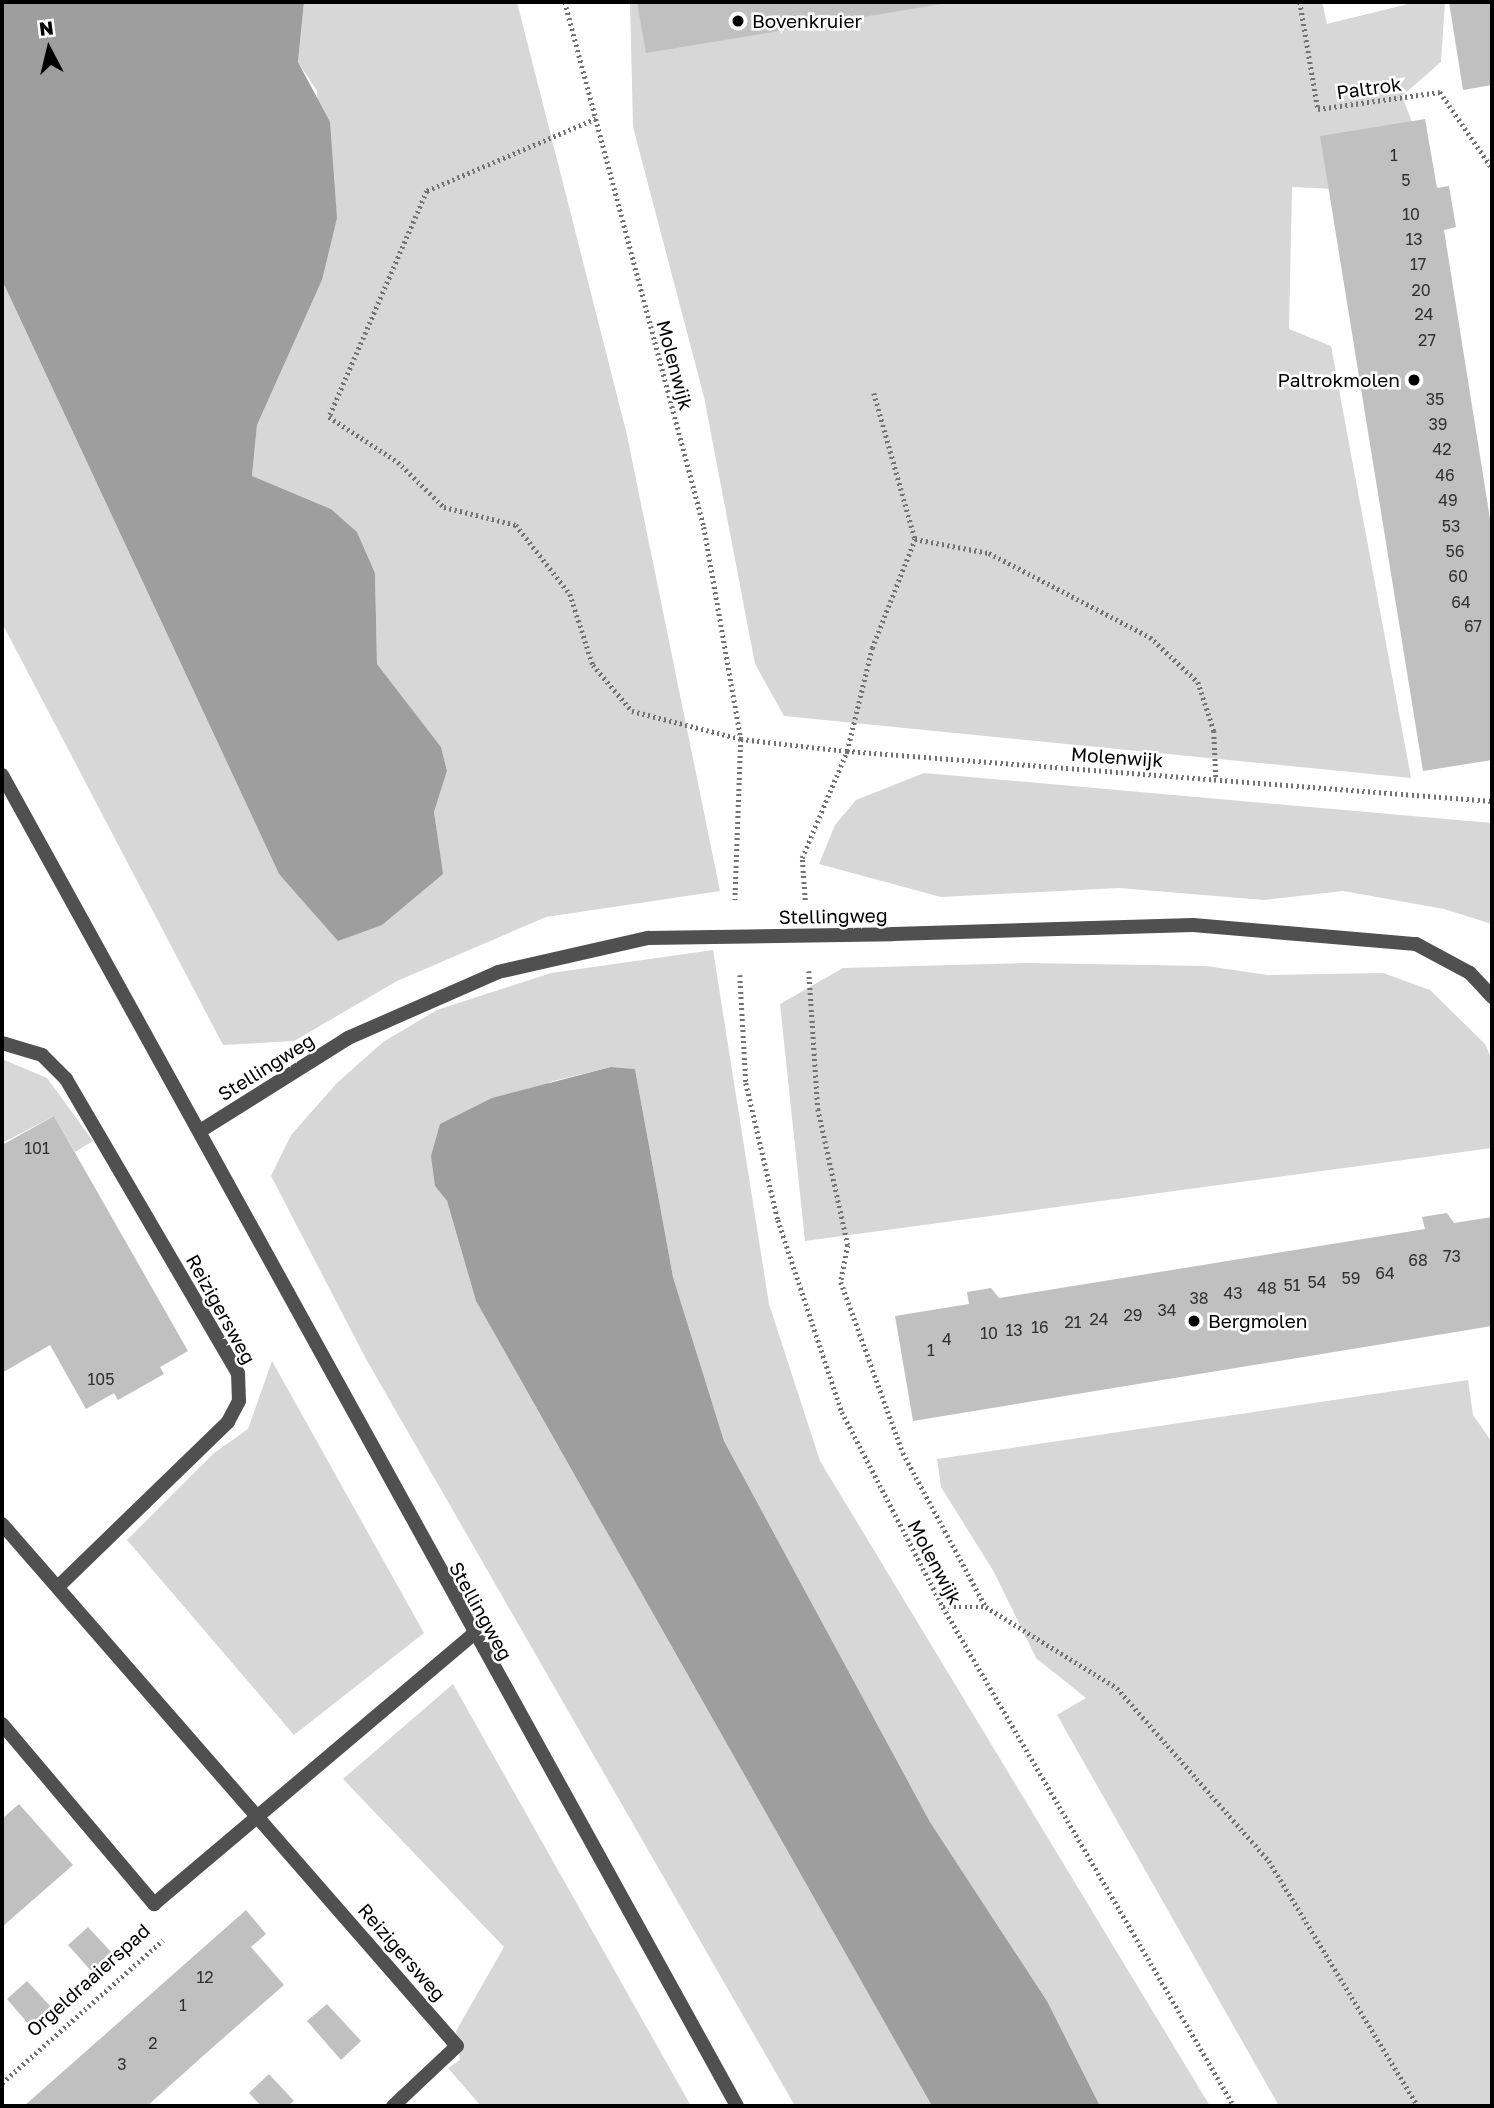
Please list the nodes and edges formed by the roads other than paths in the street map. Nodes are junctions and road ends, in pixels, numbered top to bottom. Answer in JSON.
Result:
{"nodes":[{"id":1,"x":2,"y":775,"type":"edge"},
{"id":2,"x":1492,"y":997,"type":"edge"},
{"id":3,"x":2,"y":1043,"type":"edge"},
{"id":4,"x":200,"y":1131,"type":"junction"},
{"id":5,"x":2,"y":1524,"type":"edge"},
{"id":6,"x":58,"y":1587,"type":"junction"},
{"id":7,"x":472,"y":1635,"type":"junction"},
{"id":8,"x":2,"y":1724,"type":"edge"},
{"id":9,"x":259,"y":1815,"type":"junction"},
{"id":10,"x":393,"y":2106,"type":"edge"},
{"id":11,"x":737,"y":2106,"type":"edge"}],
"edges":[{"from":1,"to":4,"type":"street","name":"Stellingweg"},
{"from":2,"to":4,"type":"street","name":"Stellingweg","bridge":true},
{"from":3,"to":6,"type":"street","name":"Reizigersweg"},
{"from":4,"to":7,"type":"street","name":"Stellingweg"},
{"from":5,"to":6,"type":"street","name":"Reizigersweg"},
{"from":6,"to":9,"type":"street","name":"Reizigersweg"},
{"from":7,"to":9,"type":"street"},
{"from":7,"to":11,"type":"street","name":"Stellingweg"},
{"from":8,"to":9,"type":"street","name":"Orgeldraaierspad"},
{"from":9,"to":10,"type":"street","name":"Reizigersweg"}]}
